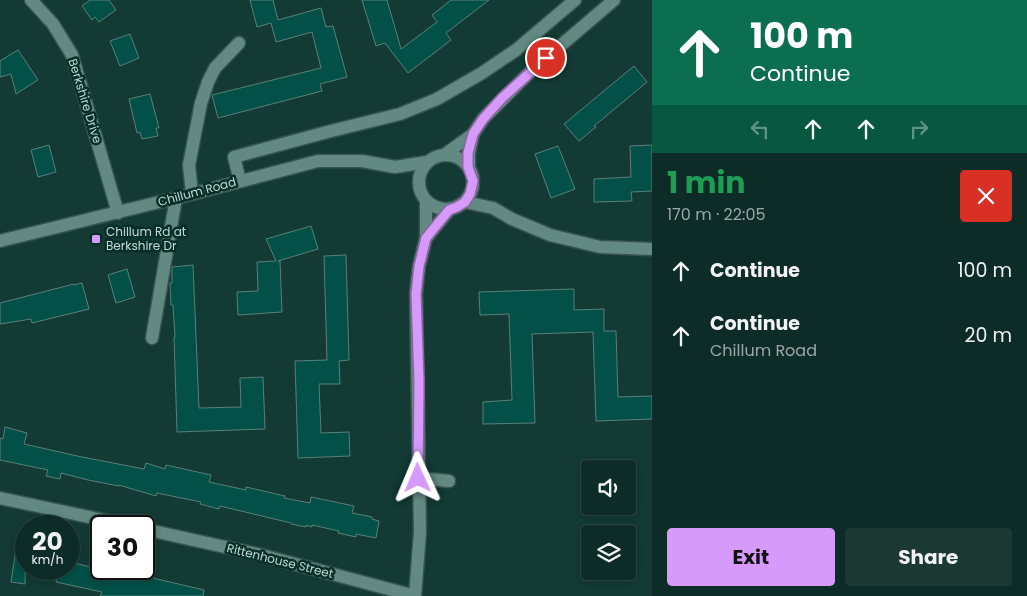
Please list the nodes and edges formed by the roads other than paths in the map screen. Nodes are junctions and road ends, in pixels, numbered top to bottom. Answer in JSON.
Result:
{"nodes":[{"id":1,"x":31,"y":0,"type":"edge"},
{"id":2,"x":575,"y":0,"type":"edge"},
{"id":3,"x":614,"y":0,"type":"edge"},
{"id":4,"x":239,"y":43,"type":"dead end"},
{"id":5,"x":473,"y":134,"type":"junction"},
{"id":6,"x":444,"y":155,"type":"junction"},
{"id":7,"x":427,"y":162,"type":"junction"},
{"id":8,"x":395,"y":167,"type":"junction"},
{"id":9,"x":468,"y":167,"type":"junction"},
{"id":10,"x":240,"y":181,"type":"junction"},
{"id":11,"x":473,"y":181,"type":"junction"},
{"id":12,"x":419,"y":188,"type":"junction"},
{"id":13,"x":192,"y":194,"type":"junction"},
{"id":14,"x":176,"y":198,"type":"junction"},
{"id":15,"x":426,"y":201,"type":"junction"},
{"id":16,"x":465,"y":202,"type":"junction"},
{"id":17,"x":493,"y":208,"type":"junction"},
{"id":18,"x":449,"y":210,"type":"junction"},
{"id":19,"x":118,"y":213,"type":"junction"},
{"id":20,"x":426,"y":238,"type":"junction"},
{"id":21,"x":0,"y":241,"type":"edge"},
{"id":22,"x":652,"y":249,"type":"edge"},
{"id":23,"x":152,"y":338,"type":"dead end"},
{"id":24,"x":418,"y":478,"type":"junction"},
{"id":25,"x":449,"y":481,"type":"dead end"},
{"id":26,"x":0,"y":498,"type":"edge"},
{"id":27,"x":90,"y":517,"type":"edge"},
{"id":28,"x":155,"y":531,"type":"edge"},
{"id":29,"x":415,"y":596,"type":"edge"}],
"edges":[{"from":1,"to":19,"type":"street","name":"Berkshire Drive"},
{"from":2,"to":10,"type":"street"},
{"from":3,"to":5,"type":"street"},
{"from":4,"to":13,"type":"street"},
{"from":5,"to":6,"type":"street"},
{"from":5,"to":9,"type":"street"},
{"from":6,"to":7,"type":"street"},
{"from":6,"to":9,"type":"street"},
{"from":7,"to":8,"type":"street","name":"Chillum Road"},
{"from":7,"to":12,"type":"street"},
{"from":8,"to":10,"type":"street","name":"Chillum Road"},
{"from":8,"to":12,"type":"street","name":"Chillum Road"},
{"from":9,"to":11,"type":"street"},
{"from":10,"to":13,"type":"street","name":"Chillum Road"},
{"from":11,"to":16,"type":"street"},
{"from":11,"to":17,"type":"street"},
{"from":12,"to":15,"type":"street"},
{"from":13,"to":14,"type":"street","name":"Chillum Road"},
{"from":14,"to":19,"type":"street","name":"Chillum Road"},
{"from":14,"to":23,"type":"street"},
{"from":15,"to":18,"type":"street"},
{"from":15,"to":20,"type":"street"},
{"from":16,"to":17,"type":"street"},
{"from":16,"to":18,"type":"street"},
{"from":17,"to":22,"type":"street"},
{"from":18,"to":20,"type":"street"},
{"from":19,"to":21,"type":"street","name":"Chillum Road"},
{"from":20,"to":24,"type":"street"},
{"from":24,"to":25,"type":"street"},
{"from":24,"to":29,"type":"street"},
{"from":26,"to":27,"type":"street"},
{"from":28,"to":29,"type":"street","name":"Rittenhouse Street"}]}
